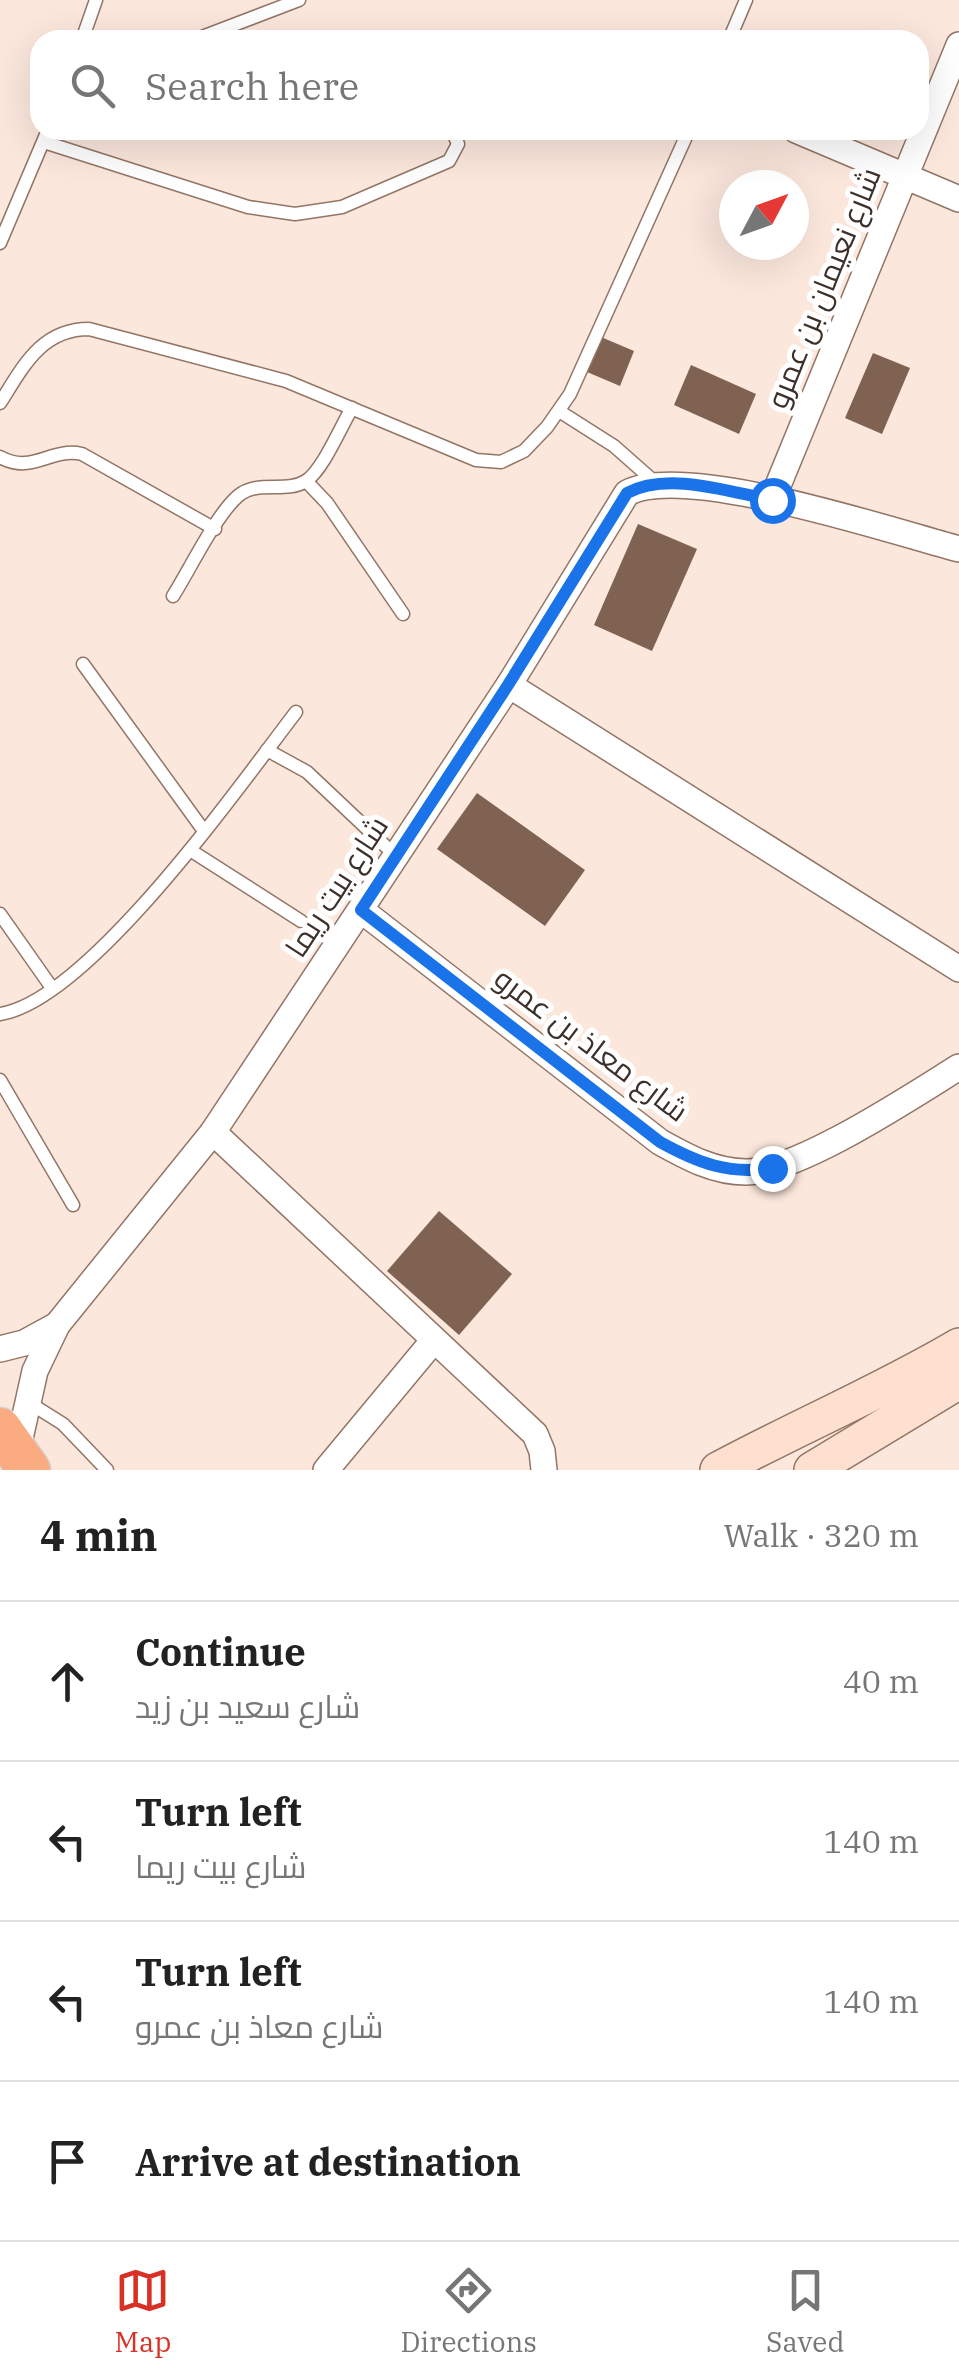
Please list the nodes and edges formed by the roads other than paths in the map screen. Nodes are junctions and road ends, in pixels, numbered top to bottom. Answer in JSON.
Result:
{"nodes":[{"id":1,"x":96,"y":0,"type":"edge"},
{"id":2,"x":299,"y":0,"type":"edge"},
{"id":3,"x":746,"y":0,"type":"edge"},
{"id":4,"x":86,"y":30,"type":"edge"},
{"id":5,"x":220,"y":30,"type":"edge"},
{"id":6,"x":733,"y":30,"type":"edge"},
{"id":7,"x":959,"y":45,"type":"edge"},
{"id":8,"x":929,"y":118,"type":"edge"},
{"id":9,"x":44,"y":140,"type":"edge"},
{"id":10,"x":58,"y":140,"type":"edge"},
{"id":11,"x":456,"y":140,"type":"edge"},
{"id":12,"x":685,"y":140,"type":"edge"},
{"id":13,"x":821,"y":140,"type":"edge"},
{"id":14,"x":920,"y":140,"type":"edge"},
{"id":15,"x":906,"y":174,"type":"junction"},
{"id":16,"x":959,"y":199,"type":"edge"},
{"id":17,"x":0,"y":243,"type":"edge"},
{"id":18,"x":0,"y":403,"type":"edge"},
{"id":19,"x":352,"y":408,"type":"junction"},
{"id":20,"x":559,"y":411,"type":"junction"},
{"id":21,"x":0,"y":456,"type":"edge"},
{"id":22,"x":306,"y":481,"type":"junction"},
{"id":23,"x":657,"y":484,"type":"junction"},
{"id":24,"x":772,"y":500,"type":"junction"},
{"id":25,"x":215,"y":529,"type":"junction"},
{"id":26,"x":959,"y":549,"type":"edge"},
{"id":27,"x":174,"y":596,"type":"dead end"},
{"id":28,"x":403,"y":614,"type":"dead end"},
{"id":29,"x":83,"y":664,"type":"dead end"},
{"id":30,"x":508,"y":685,"type":"junction"},
{"id":31,"x":296,"y":712,"type":"dead end"},
{"id":32,"x":267,"y":750,"type":"junction"},
{"id":33,"x":204,"y":831,"type":"junction"},
{"id":34,"x":190,"y":850,"type":"junction"},
{"id":35,"x":396,"y":856,"type":"junction"},
{"id":36,"x":361,"y":910,"type":"junction"},
{"id":37,"x":0,"y":914,"type":"edge"},
{"id":38,"x":301,"y":921,"type":"dead end"},
{"id":39,"x":959,"y":969,"type":"edge"},
{"id":40,"x":52,"y":988,"type":"junction"},
{"id":41,"x":0,"y":1014,"type":"edge"},
{"id":42,"x":959,"y":1067,"type":"edge"},
{"id":43,"x":0,"y":1080,"type":"edge"},
{"id":44,"x":212,"y":1132,"type":"junction"},
{"id":45,"x":73,"y":1205,"type":"dead end"},
{"id":46,"x":57,"y":1325,"type":"junction"},
{"id":47,"x":434,"y":1340,"type":"junction"},
{"id":48,"x":959,"y":1346,"type":"edge"},
{"id":49,"x":0,"y":1348,"type":"edge"},
{"id":50,"x":959,"y":1382,"type":"edge"},
{"id":51,"x":18,"y":1438,"type":"edge"},
{"id":52,"x":57,"y":1470,"type":"edge"},
{"id":53,"x":107,"y":1470,"type":"edge"},
{"id":54,"x":326,"y":1470,"type":"edge"},
{"id":55,"x":544,"y":1470,"type":"edge"},
{"id":56,"x":718,"y":1470,"type":"edge"},
{"id":57,"x":812,"y":1470,"type":"edge"}],
"edges":[{"from":1,"to":4,"type":"lane"},
{"from":2,"to":5,"type":"lane"},
{"from":3,"to":6,"type":"lane"},
{"from":7,"to":8,"type":"street","name":"شارع نعيمان بن عمرو"},
{"from":9,"to":17,"type":"lane"},
{"from":10,"to":11,"type":"lane"},
{"from":12,"to":20,"type":"lane"},
{"from":13,"to":15,"type":"street"},
{"from":14,"to":15,"type":"street","name":"شارع نعيمان بن عمرو"},
{"from":15,"to":16,"type":"street"},
{"from":15,"to":24,"type":"street","name":"شارع نعيمان بن عمرو"},
{"from":18,"to":19,"type":"lane"},
{"from":19,"to":20,"type":"lane"},
{"from":19,"to":22,"type":"lane"},
{"from":20,"to":23,"type":"lane"},
{"from":21,"to":25,"type":"lane"},
{"from":22,"to":25,"type":"lane"},
{"from":22,"to":28,"type":"lane"},
{"from":23,"to":24,"type":"street"},
{"from":23,"to":30,"type":"street","name":"شارع بيت ريما"},
{"from":24,"to":26,"type":"street"},
{"from":25,"to":27,"type":"lane"},
{"from":29,"to":33,"type":"lane"},
{"from":30,"to":35,"type":"street","name":"شارع بيت ريما"},
{"from":30,"to":39,"type":"street"},
{"from":31,"to":32,"type":"lane"},
{"from":32,"to":33,"type":"lane"},
{"from":32,"to":35,"type":"lane"},
{"from":33,"to":34,"type":"lane"},
{"from":34,"to":38,"type":"lane"},
{"from":34,"to":40,"type":"lane"},
{"from":35,"to":36,"type":"street","name":"شارع بيت ريما"},
{"from":36,"to":42,"type":"street","name":"شارع معاذ بن عمرو"},
{"from":36,"to":44,"type":"street","name":"شارع بيت ريما"},
{"from":37,"to":40,"type":"lane"},
{"from":40,"to":41,"type":"lane"},
{"from":43,"to":45,"type":"lane"},
{"from":44,"to":46,"type":"street","name":"شارع بيت ريما"},
{"from":44,"to":47,"type":"street"},
{"from":46,"to":49,"type":"street","name":"شارع بيت ريما"},
{"from":46,"to":51,"type":"street","name":"شارع بيت ريما"},
{"from":47,"to":54,"type":"street"},
{"from":47,"to":55,"type":"street"},
{"from":48,"to":56,"type":"main road"},
{"from":50,"to":57,"type":"main road"},
{"from":51,"to":52,"type":"main road"},
{"from":51,"to":53,"type":"lane"}]}
